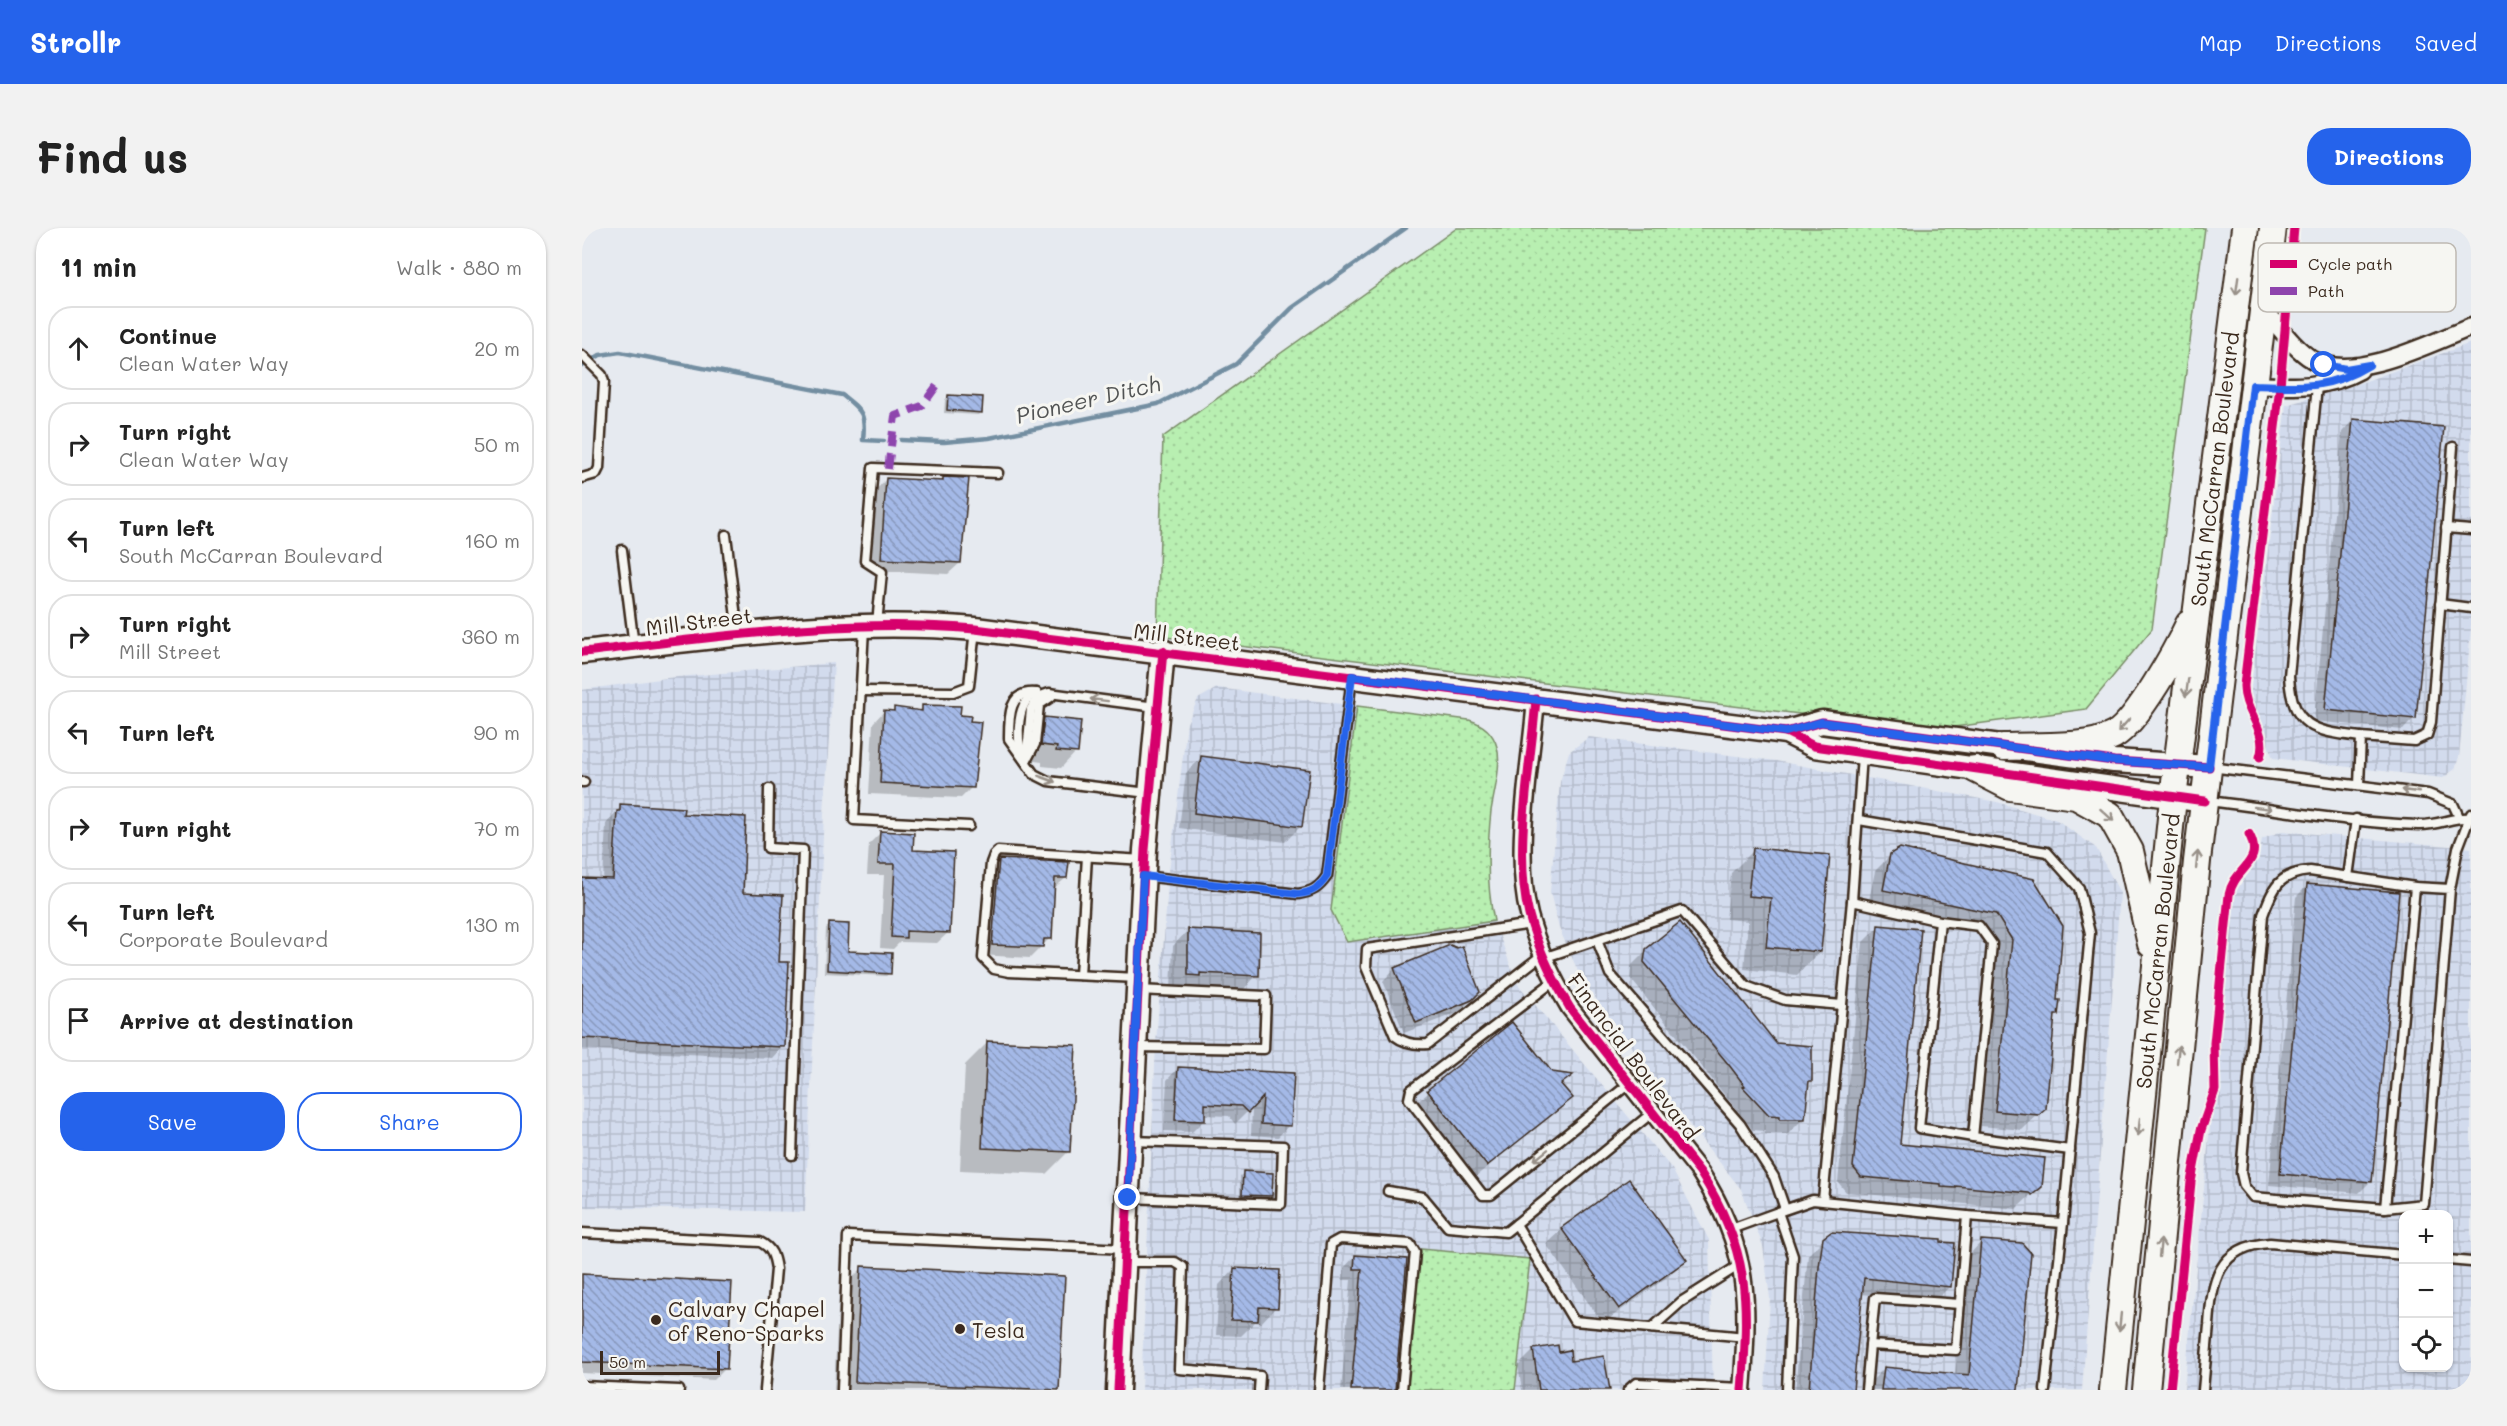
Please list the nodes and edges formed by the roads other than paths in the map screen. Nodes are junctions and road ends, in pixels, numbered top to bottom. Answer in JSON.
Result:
{"nodes":[{"id":1,"x":2245,"y":228,"type":"edge"},
{"id":2,"x":2273,"y":228,"type":"edge"},
{"id":3,"x":2271,"y":243,"type":"edge"},
{"id":4,"x":2261,"y":312,"type":"edge"},
{"id":5,"x":2266,"y":312,"type":"edge"},
{"id":6,"x":2471,"y":327,"type":"edge"},
{"id":7,"x":582,"y":356,"type":"edge"},
{"id":8,"x":2369,"y":365,"type":"junction"},
{"id":9,"x":2253,"y":385,"type":"junction"},
{"id":10,"x":2318,"y":386,"type":"junction"},
{"id":11,"x":2453,"y":447,"type":"dead end"},
{"id":12,"x":998,"y":473,"type":"dead end"},
{"id":13,"x":582,"y":478,"type":"edge"},
{"id":14,"x":2446,"y":528,"type":"junction"},
{"id":15,"x":2471,"y":530,"type":"edge"},
{"id":16,"x":726,"y":535,"type":"dead end"},
{"id":17,"x":621,"y":550,"type":"dead end"},
{"id":18,"x":2198,"y":604,"type":"junction"},
{"id":19,"x":2440,"y":604,"type":"junction"},
{"id":20,"x":2471,"y":608,"type":"edge"},
{"id":21,"x":871,"y":624,"type":"junction"},
{"id":22,"x":975,"y":629,"type":"junction"},
{"id":23,"x":738,"y":634,"type":"junction"},
{"id":24,"x":634,"y":646,"type":"junction"},
{"id":25,"x":1162,"y":651,"type":"junction"},
{"id":26,"x":582,"y":652,"type":"edge"},
{"id":27,"x":1352,"y":676,"type":"junction"},
{"id":28,"x":861,"y":691,"type":"junction"},
{"id":29,"x":1046,"y":693,"type":"junction"},
{"id":30,"x":1058,"y":695,"type":"junction"},
{"id":31,"x":1536,"y":699,"type":"junction"},
{"id":32,"x":1157,"y":707,"type":"junction"},
{"id":33,"x":1786,"y":732,"type":"junction"},
{"id":34,"x":2361,"y":737,"type":"junction"},
{"id":35,"x":2003,"y":747,"type":"junction"},
{"id":36,"x":1863,"y":751,"type":"junction"},
{"id":37,"x":1026,"y":762,"type":"junction"},
{"id":38,"x":2176,"y":766,"type":"junction"},
{"id":39,"x":2209,"y":767,"type":"junction"},
{"id":40,"x":1975,"y":768,"type":"junction"},
{"id":41,"x":2359,"y":785,"type":"junction"},
{"id":42,"x":769,"y":789,"type":"dead end"},
{"id":43,"x":1150,"y":793,"type":"junction"},
{"id":44,"x":2173,"y":798,"type":"junction"},
{"id":45,"x":2205,"y":801,"type":"junction"},
{"id":46,"x":2471,"y":816,"type":"edge"},
{"id":47,"x":2459,"y":817,"type":"junction"},
{"id":48,"x":2356,"y":819,"type":"junction"},
{"id":49,"x":1859,"y":820,"type":"junction"},
{"id":50,"x":969,"y":826,"type":"dead end"},
{"id":51,"x":1087,"y":856,"type":"junction"},
{"id":52,"x":1144,"y":868,"type":"junction"},
{"id":53,"x":2348,"y":877,"type":"junction"},
{"id":54,"x":2415,"y":887,"type":"junction"},
{"id":55,"x":2450,"y":889,"type":"junction"},
{"id":56,"x":1852,"y":901,"type":"junction"},
{"id":57,"x":1940,"y":921,"type":"junction"},
{"id":58,"x":1532,"y":924,"type":"junction"},
{"id":59,"x":1596,"y":940,"type":"junction"},
{"id":60,"x":1543,"y":956,"type":"junction"},
{"id":61,"x":2156,"y":970,"type":"junction"},
{"id":62,"x":1080,"y":975,"type":"junction"},
{"id":63,"x":1554,"y":981,"type":"junction"},
{"id":64,"x":1138,"y":984,"type":"junction"},
{"id":65,"x":1842,"y":1005,"type":"junction"},
{"id":66,"x":1135,"y":1047,"type":"junction"},
{"id":67,"x":1630,"y":1083,"type":"junction"},
{"id":68,"x":1653,"y":1112,"type":"junction"},
{"id":69,"x":1973,"y":1137,"type":"junction"},
{"id":70,"x":1130,"y":1141,"type":"junction"},
{"id":71,"x":2070,"y":1150,"type":"junction"},
{"id":72,"x":792,"y":1155,"type":"dead end"},
{"id":73,"x":1388,"y":1191,"type":"dead end"},
{"id":74,"x":1128,"y":1198,"type":"junction"},
{"id":75,"x":1823,"y":1200,"type":"junction"},
{"id":76,"x":2385,"y":1208,"type":"junction"},
{"id":77,"x":1781,"y":1211,"type":"junction"},
{"id":78,"x":1967,"y":1216,"type":"junction"},
{"id":79,"x":1516,"y":1224,"type":"junction"},
{"id":80,"x":2063,"y":1224,"type":"junction"},
{"id":81,"x":1731,"y":1229,"type":"junction"},
{"id":82,"x":582,"y":1233,"type":"edge"},
{"id":83,"x":1125,"y":1255,"type":"junction"},
{"id":84,"x":2399,"y":1256,"type":"edge"},
{"id":85,"x":2453,"y":1260,"type":"edge"},
{"id":86,"x":2471,"y":1262,"type":"edge"},
{"id":87,"x":1741,"y":1264,"type":"junction"},
{"id":88,"x":1959,"y":1304,"type":"junction"},
{"id":89,"x":1652,"y":1328,"type":"junction"},
{"id":90,"x":1746,"y":1337,"type":"junction"},
{"id":91,"x":1870,"y":1345,"type":"junction"},
{"id":92,"x":582,"y":1386,"type":"edge"},
{"id":93,"x":636,"y":1389,"type":"edge"},
{"id":94,"x":1742,"y":1389,"type":"edge"},
{"id":95,"x":679,"y":1390,"type":"edge"},
{"id":96,"x":765,"y":1390,"type":"edge"},
{"id":97,"x":842,"y":1390,"type":"edge"},
{"id":98,"x":1118,"y":1390,"type":"edge"},
{"id":99,"x":1259,"y":1390,"type":"edge"},
{"id":100,"x":1319,"y":1390,"type":"edge"},
{"id":101,"x":1402,"y":1390,"type":"edge"},
{"id":102,"x":1628,"y":1390,"type":"edge"},
{"id":103,"x":1787,"y":1390,"type":"edge"},
{"id":104,"x":1866,"y":1390,"type":"edge"},
{"id":105,"x":2045,"y":1390,"type":"edge"},
{"id":106,"x":2113,"y":1390,"type":"edge"},
{"id":107,"x":2146,"y":1390,"type":"edge"},
{"id":108,"x":2203,"y":1390,"type":"edge"}],
"edges":[{"from":1,"to":18,"type":"main road","name":"South McCarran Boulevard","one_way":true},
{"from":2,"to":3,"type":"main road","name":"South McCarran Boulevard"},
{"from":4,"to":9,"type":"main road","name":"South McCarran Boulevard"},
{"from":5,"to":8,"type":"street"},
{"from":6,"to":8,"type":"street"},
{"from":7,"to":13,"type":"lane"},
{"from":8,"to":10,"type":"street"},
{"from":9,"to":10,"type":"street"},
{"from":9,"to":39,"type":"main road","name":"South McCarran Boulevard"},
{"from":10,"to":34,"type":"lane"},
{"from":11,"to":14,"type":"lane"},
{"from":12,"to":21,"type":"lane"},
{"from":14,"to":15,"type":"lane"},
{"from":14,"to":19,"type":"lane"},
{"from":16,"to":23,"type":"lane"},
{"from":17,"to":24,"type":"lane"},
{"from":18,"to":35,"type":"main road","one_way":true},
{"from":18,"to":38,"type":"main road","name":"South McCarran Boulevard","one_way":true},
{"from":19,"to":20,"type":"lane"},
{"from":19,"to":34,"type":"lane"},
{"from":21,"to":22,"type":"main road","name":"Mill Street"},
{"from":21,"to":23,"type":"main road","name":"Mill Street"},
{"from":21,"to":28,"type":"lane"},
{"from":22,"to":25,"type":"main road","name":"Mill Street"},
{"from":22,"to":28,"type":"lane"},
{"from":23,"to":24,"type":"main road","name":"Mill Street"},
{"from":24,"to":26,"type":"main road","name":"Mill Street"},
{"from":25,"to":27,"type":"main road","name":"Mill Street"},
{"from":25,"to":32,"type":"main road"},
{"from":27,"to":31,"type":"main road","name":"Mill Street"},
{"from":27,"to":52,"type":"lane"},
{"from":28,"to":50,"type":"lane"},
{"from":29,"to":30,"type":"lane"},
{"from":29,"to":37,"type":"lane"},
{"from":29,"to":37,"type":"lane"},
{"from":32,"to":30,"type":"lane","one_way":true},
{"from":30,"to":37,"type":"lane"},
{"from":31,"to":33,"type":"main road","name":"Mill Street"},
{"from":31,"to":58,"type":"street","name":"Financial Boulevard"},
{"from":32,"to":43,"type":"main road"},
{"from":33,"to":35,"type":"main road","name":"Mill Street"},
{"from":33,"to":36,"type":"main road","name":"Mill Street"},
{"from":34,"to":41,"type":"lane"},
{"from":35,"to":38,"type":"main road","name":"Mill Street"},
{"from":36,"to":40,"type":"main road","name":"Mill Street"},
{"from":36,"to":49,"type":"lane"},
{"from":37,"to":43,"type":"lane","one_way":true},
{"from":38,"to":39,"type":"main road","name":"Mill Street"},
{"from":38,"to":44,"type":"main road","name":"South McCarran Boulevard"},
{"from":39,"to":41,"type":"lane"},
{"from":39,"to":45,"type":"main road","name":"South McCarran Boulevard"},
{"from":40,"to":44,"type":"main road","name":"Mill Street"},
{"from":40,"to":61,"type":"main road","one_way":true},
{"from":47,"to":41,"type":"lane","one_way":true},
{"from":42,"to":72,"type":"lane"},
{"from":43,"to":52,"type":"main road"},
{"from":44,"to":45,"type":"main road","name":"Mill Street"},
{"from":44,"to":61,"type":"main road","name":"South McCarran Boulevard"},
{"from":45,"to":48,"type":"lane","one_way":true},
{"from":107,"to":45,"type":"main road","name":"South McCarran Boulevard","one_way":true},
{"from":46,"to":47,"type":"lane"},
{"from":46,"to":55,"type":"lane"},
{"from":47,"to":48,"type":"lane"},
{"from":48,"to":53,"type":"lane"},
{"from":49,"to":56,"type":"lane"},
{"from":49,"to":71,"type":"lane"},
{"from":51,"to":52,"type":"lane"},
{"from":51,"to":62,"type":"lane"},
{"from":51,"to":62,"type":"lane"},
{"from":52,"to":64,"type":"main road"},
{"from":53,"to":54,"type":"lane"},
{"from":53,"to":76,"type":"lane"},
{"from":54,"to":55,"type":"lane"},
{"from":54,"to":76,"type":"lane"},
{"from":55,"to":76,"type":"lane"},
{"from":56,"to":57,"type":"lane"},
{"from":56,"to":65,"type":"lane"},
{"from":57,"to":69,"type":"lane"},
{"from":57,"to":69,"type":"lane"},
{"from":58,"to":60,"type":"street","name":"Financial Boulevard"},
{"from":58,"to":60,"type":"lane"},
{"from":59,"to":60,"type":"lane"},
{"from":59,"to":65,"type":"lane"},
{"from":59,"to":77,"type":"lane"},
{"from":60,"to":63,"type":"street","name":"Financial Boulevard"},
{"from":61,"to":106,"type":"main road","name":"South McCarran Boulevard","one_way":true},
{"from":62,"to":64,"type":"lane"},
{"from":63,"to":67,"type":"street","name":"Financial Boulevard"},
{"from":67,"to":63,"type":"lane","one_way":true},
{"from":64,"to":66,"type":"main road"},
{"from":64,"to":66,"type":"lane"},
{"from":65,"to":75,"type":"lane"},
{"from":66,"to":70,"type":"main road"},
{"from":67,"to":68,"type":"street","name":"Financial Boulevard"},
{"from":68,"to":79,"type":"lane"},
{"from":68,"to":81,"type":"street","name":"Financial Boulevard"},
{"from":69,"to":71,"type":"lane"},
{"from":70,"to":74,"type":"main road"},
{"from":70,"to":74,"type":"lane"},
{"from":71,"to":80,"type":"lane"},
{"from":73,"to":79,"type":"lane"},
{"from":74,"to":83,"type":"main road"},
{"from":75,"to":77,"type":"lane"},
{"from":75,"to":78,"type":"lane"},
{"from":77,"to":81,"type":"lane"},
{"from":77,"to":103,"type":"lane"},
{"from":78,"to":80,"type":"lane"},
{"from":78,"to":88,"type":"lane"},
{"from":79,"to":89,"type":"lane"},
{"from":80,"to":105,"type":"lane"},
{"from":81,"to":87,"type":"street","name":"Financial Boulevard"},
{"from":82,"to":96,"type":"lane"},
{"from":83,"to":97,"type":"lane"},
{"from":83,"to":98,"type":"main road"},
{"from":83,"to":99,"type":"lane"},
{"from":84,"to":108,"type":"lane"},
{"from":85,"to":86,"type":"lane"},
{"from":87,"to":89,"type":"lane"},
{"from":87,"to":90,"type":"street","name":"Financial Boulevard"},
{"from":88,"to":91,"type":"lane"},
{"from":88,"to":91,"type":"lane"},
{"from":89,"to":90,"type":"lane"},
{"from":90,"to":94,"type":"street","name":"Financial Boulevard"},
{"from":91,"to":104,"type":"lane"},
{"from":92,"to":93,"type":"lane"},
{"from":93,"to":95,"type":"lane"},
{"from":94,"to":102,"type":"lane"},
{"from":100,"to":101,"type":"lane"}]}
